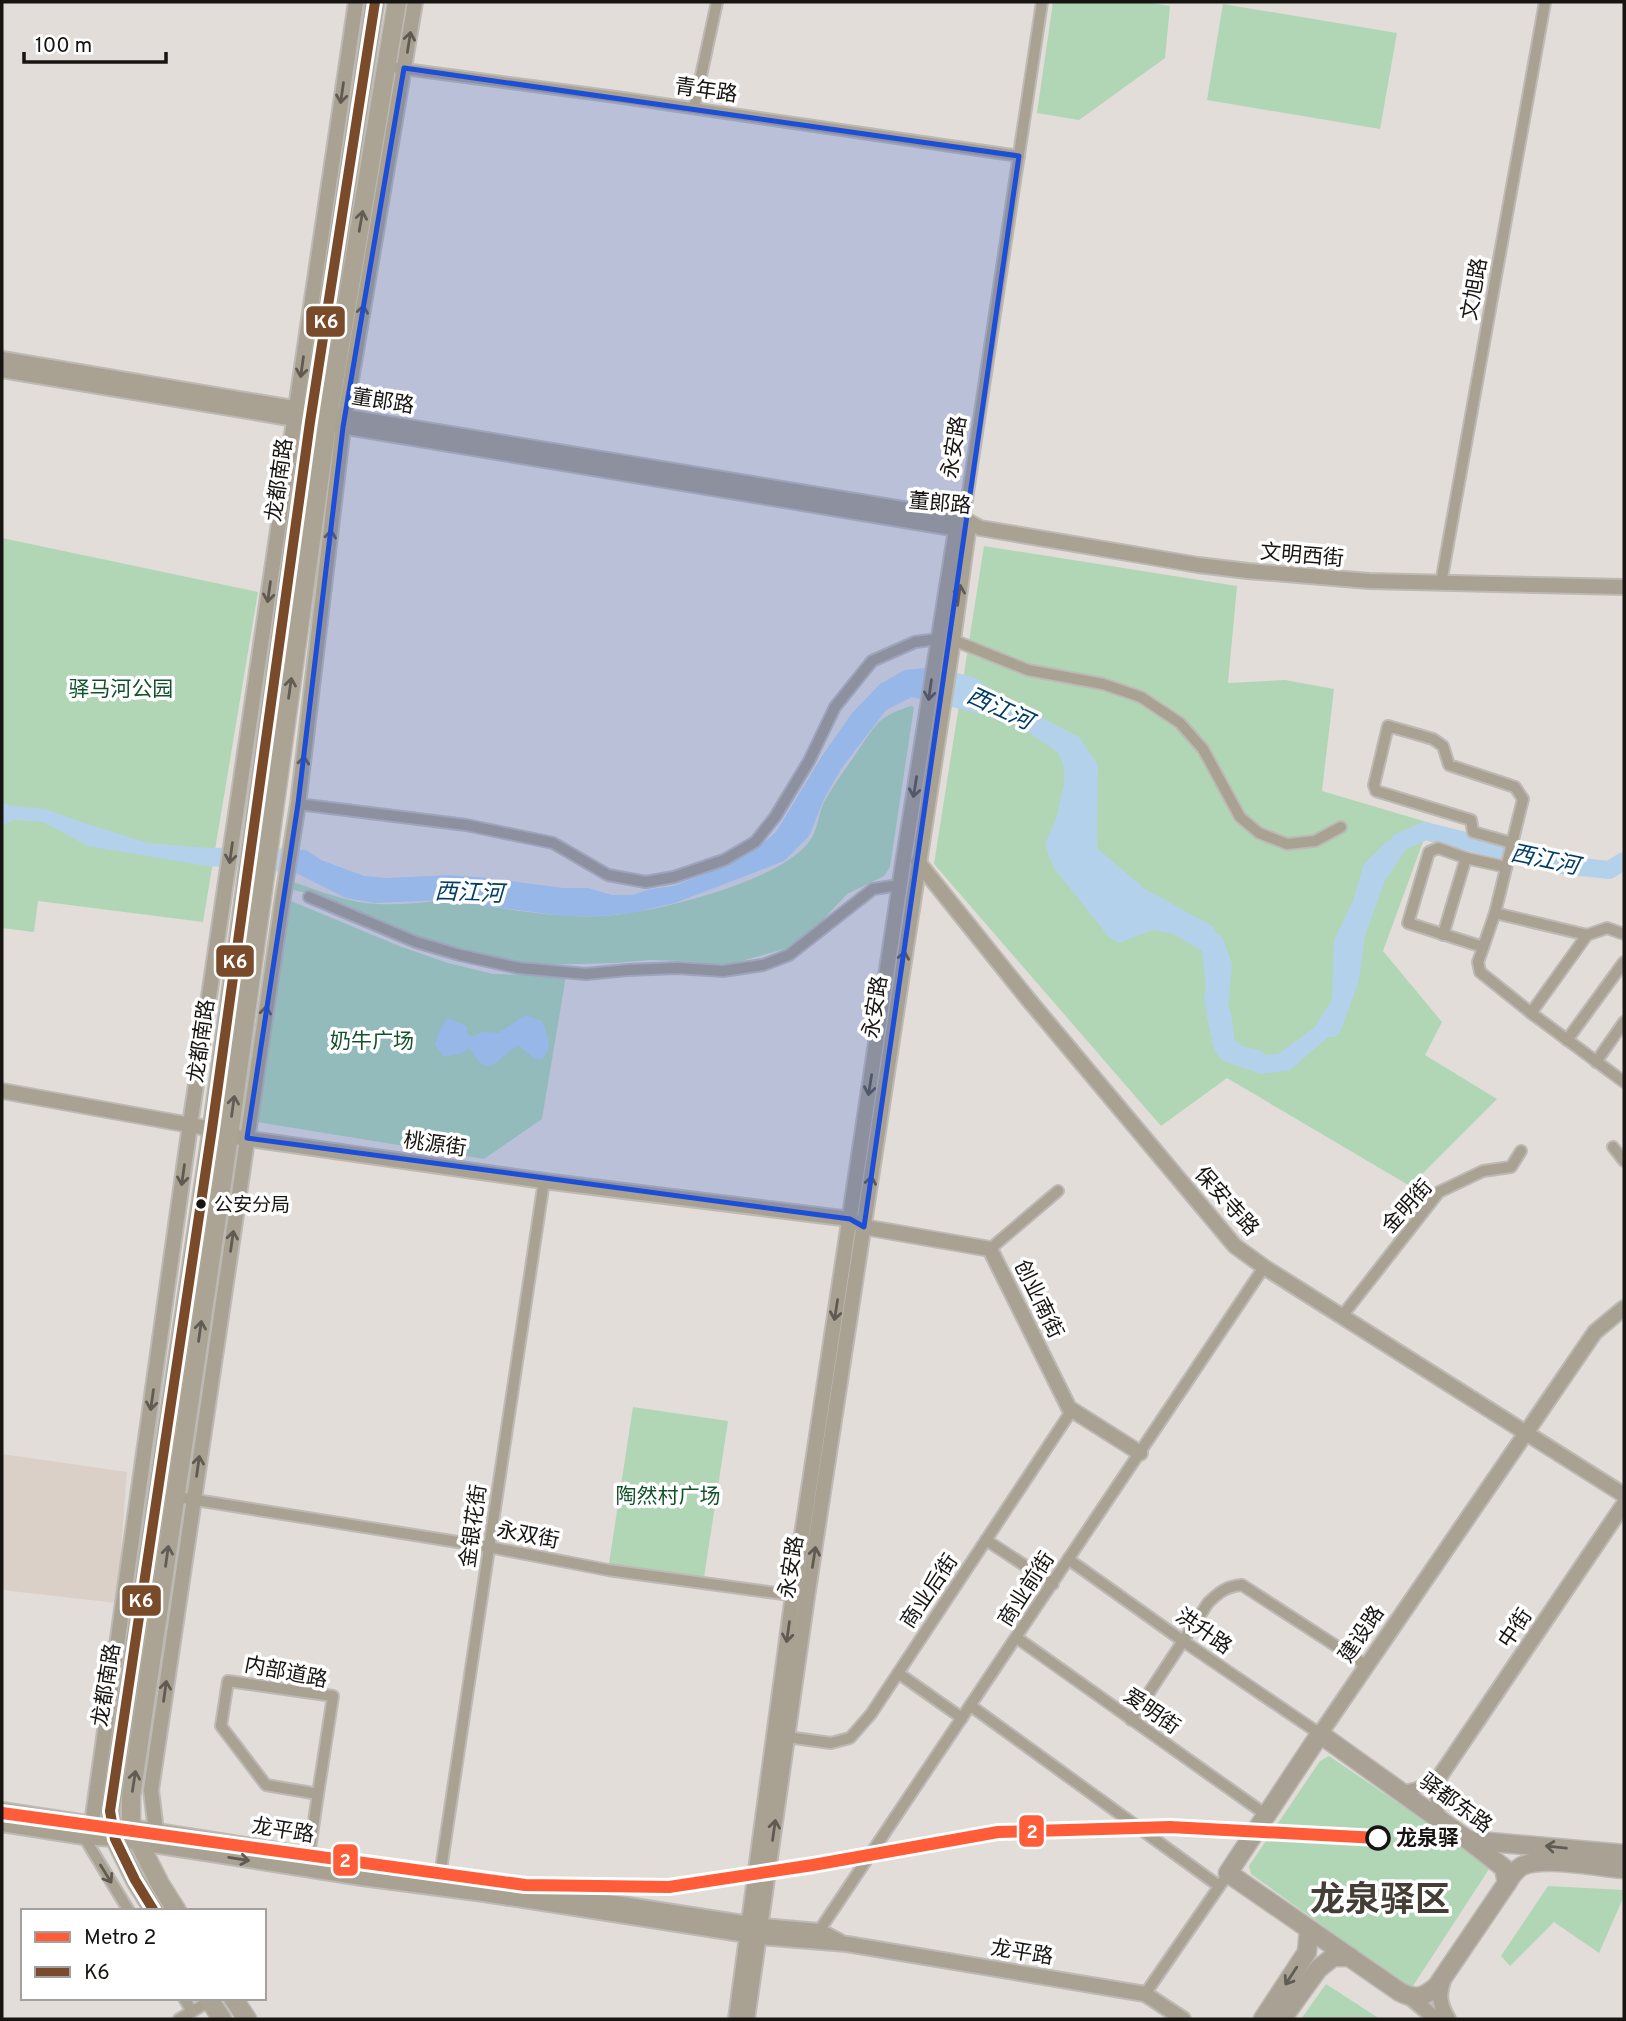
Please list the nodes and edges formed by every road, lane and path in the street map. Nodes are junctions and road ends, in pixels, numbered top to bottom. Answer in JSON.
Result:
{"nodes":[{"id":1,"x":356,"y":2,"type":"edge"},
{"id":2,"x":375,"y":2,"type":"edge"},
{"id":3,"x":397,"y":2,"type":"edge"},
{"id":4,"x":415,"y":2,"type":"edge"},
{"id":5,"x":717,"y":2,"type":"edge"},
{"id":6,"x":1042,"y":2,"type":"edge"},
{"id":7,"x":1545,"y":2,"type":"edge"},
{"id":8,"x":396,"y":68,"type":"junction"},
{"id":9,"x":694,"y":108,"type":"junction"},
{"id":10,"x":1019,"y":156,"type":"junction"},
{"id":11,"x":2,"y":359,"type":"edge"},
{"id":12,"x":2,"y":370,"type":"edge"},
{"id":13,"x":319,"y":418,"type":"junction"},
{"id":14,"x":967,"y":527,"type":"junction"},
{"id":15,"x":1441,"y":583,"type":"junction"},
{"id":16,"x":1624,"y":587,"type":"edge"},
{"id":17,"x":937,"y":639,"type":"junction"},
{"id":18,"x":953,"y":640,"type":"junction"},
{"id":19,"x":942,"y":661,"type":"junction"},
{"id":20,"x":933,"y":721,"type":"junction"},
{"id":21,"x":299,"y":804,"type":"junction"},
{"id":22,"x":1341,"y":827,"type":"dead end"},
{"id":23,"x":1512,"y":844,"type":"junction"},
{"id":24,"x":1466,"y":858,"type":"junction"},
{"id":25,"x":918,"y":862,"type":"junction"},
{"id":26,"x":1507,"y":863,"type":"junction"},
{"id":27,"x":900,"y":885,"type":"junction"},
{"id":28,"x":309,"y":897,"type":"dead end"},
{"id":29,"x":1495,"y":913,"type":"junction"},
{"id":30,"x":1624,"y":934,"type":"edge"},
{"id":31,"x":1443,"y":935,"type":"junction"},
{"id":32,"x":1587,"y":935,"type":"junction"},
{"id":33,"x":1483,"y":947,"type":"junction"},
{"id":34,"x":1624,"y":962,"type":"edge"},
{"id":35,"x":1531,"y":1013,"type":"junction"},
{"id":36,"x":1624,"y":1022,"type":"edge"},
{"id":37,"x":1567,"y":1040,"type":"junction"},
{"id":38,"x":1596,"y":1062,"type":"junction"},
{"id":39,"x":1624,"y":1082,"type":"edge"},
{"id":40,"x":2,"y":1091,"type":"edge"},
{"id":41,"x":190,"y":1125,"type":"junction"},
{"id":42,"x":229,"y":1135,"type":"junction"},
{"id":43,"x":1613,"y":1147,"type":"dead end"},
{"id":44,"x":1521,"y":1151,"type":"dead end"},
{"id":45,"x":1624,"y":1161,"type":"edge"},
{"id":46,"x":544,"y":1181,"type":"junction"},
{"id":47,"x":1058,"y":1191,"type":"dead end"},
{"id":48,"x":850,"y":1219,"type":"junction"},
{"id":49,"x":863,"y":1227,"type":"junction"},
{"id":50,"x":990,"y":1249,"type":"junction"},
{"id":51,"x":1264,"y":1267,"type":"junction"},
{"id":52,"x":1624,"y":1308,"type":"edge"},
{"id":53,"x":1342,"y":1316,"type":"junction"},
{"id":54,"x":1072,"y":1410,"type":"junction"},
{"id":55,"x":1527,"y":1432,"type":"junction"},
{"id":56,"x":1140,"y":1453,"type":"junction"},
{"id":57,"x":1624,"y":1495,"type":"edge"},
{"id":58,"x":176,"y":1497,"type":"junction"},
{"id":59,"x":1624,"y":1504,"type":"edge"},
{"id":60,"x":1619,"y":1524,"type":"edge"},
{"id":61,"x":986,"y":1540,"type":"junction"},
{"id":62,"x":489,"y":1547,"type":"junction"},
{"id":63,"x":1068,"y":1559,"type":"junction"},
{"id":64,"x":1053,"y":1584,"type":"junction"},
{"id":65,"x":800,"y":1596,"type":"junction"},
{"id":66,"x":1017,"y":1638,"type":"junction"},
{"id":67,"x":1183,"y":1641,"type":"junction"},
{"id":68,"x":1367,"y":1666,"type":"junction"},
{"id":69,"x":898,"y":1673,"type":"junction"},
{"id":70,"x":971,"y":1706,"type":"junction"},
{"id":71,"x":962,"y":1718,"type":"junction"},
{"id":72,"x":1131,"y":1720,"type":"junction"},
{"id":73,"x":1320,"y":1734,"type":"junction"},
{"id":74,"x":787,"y":1737,"type":"junction"},
{"id":75,"x":1440,"y":1776,"type":"junction"},
{"id":76,"x":1399,"y":1791,"type":"junction"},
{"id":77,"x":318,"y":1794,"type":"junction"},
{"id":78,"x":2,"y":1810,"type":"edge"},
{"id":79,"x":1265,"y":1814,"type":"junction"},
{"id":80,"x":2,"y":1824,"type":"edge"},
{"id":81,"x":92,"y":1824,"type":"junction"},
{"id":82,"x":1449,"y":1826,"type":"junction"},
{"id":83,"x":156,"y":1831,"type":"junction"},
{"id":84,"x":113,"y":1833,"type":"junction"},
{"id":85,"x":135,"y":1836,"type":"junction"},
{"id":86,"x":84,"y":1837,"type":"junction"},
{"id":87,"x":1468,"y":1840,"type":"junction"},
{"id":88,"x":1624,"y":1854,"type":"edge"},
{"id":89,"x":309,"y":1856,"type":"junction"},
{"id":90,"x":1624,"y":1870,"type":"edge"},
{"id":91,"x":440,"y":1876,"type":"junction"},
{"id":92,"x":1223,"y":1880,"type":"junction"},
{"id":93,"x":1507,"y":1883,"type":"junction"},
{"id":94,"x":128,"y":1909,"type":"edge"},
{"id":95,"x":153,"y":1909,"type":"edge"},
{"id":96,"x":176,"y":1909,"type":"edge"},
{"id":97,"x":1309,"y":1930,"type":"junction"},
{"id":98,"x":754,"y":1931,"type":"junction"},
{"id":99,"x":819,"y":1931,"type":"junction"},
{"id":100,"x":847,"y":1944,"type":"junction"},
{"id":101,"x":1350,"y":1957,"type":"junction"},
{"id":102,"x":1445,"y":1975,"type":"junction"},
{"id":103,"x":1145,"y":1994,"type":"junction"},
{"id":104,"x":1411,"y":1998,"type":"junction"},
{"id":105,"x":185,"y":2000,"type":"edge"},
{"id":106,"x":208,"y":2000,"type":"edge"},
{"id":107,"x":210,"y":2000,"type":"edge"},
{"id":108,"x":234,"y":2000,"type":"edge"},
{"id":109,"x":192,"y":2011,"type":"junction"},
{"id":110,"x":179,"y":2019,"type":"edge"},
{"id":111,"x":222,"y":2019,"type":"edge"},
{"id":112,"x":247,"y":2019,"type":"edge"},
{"id":113,"x":736,"y":2019,"type":"edge"},
{"id":114,"x":747,"y":2019,"type":"edge"},
{"id":115,"x":1183,"y":2019,"type":"edge"},
{"id":116,"x":1263,"y":2019,"type":"edge"},
{"id":117,"x":1282,"y":2019,"type":"edge"},
{"id":118,"x":1436,"y":2019,"type":"edge"},
{"id":119,"x":1448,"y":2019,"type":"edge"}],
"edges":[{"from":1,"to":13,"type":"street","one_way":true},
{"from":2,"to":13,"type":"main road","name":"龙都南路"},
{"from":3,"to":8,"type":"main road","name":"龙都南路"},
{"from":8,"to":4,"type":"street","one_way":true},
{"from":5,"to":9,"type":"street"},
{"from":6,"to":10,"type":"street","name":"永安路"},
{"from":7,"to":15,"type":"street","name":"文旭路"},
{"from":8,"to":9,"type":"street","name":"青年路"},
{"from":13,"to":8,"type":"main road","name":"龙都南路","one_way":true},
{"from":9,"to":10,"type":"street","name":"青年路"},
{"from":10,"to":14,"type":"street","name":"永安路"},
{"from":11,"to":13,"type":"street","name":"董郞路"},
{"from":12,"to":13,"type":"street","name":"董郞路"},
{"from":13,"to":14,"type":"street","name":"董郞路"},
{"from":21,"to":13,"type":"street","one_way":true},
{"from":13,"to":41,"type":"street","one_way":true},
{"from":13,"to":42,"type":"main road","name":"龙都南路"},
{"from":14,"to":15,"type":"street","name":"文明西街"},
{"from":14,"to":17,"type":"street"},
{"from":18,"to":14,"type":"street","name":"永安路","one_way":true},
{"from":15,"to":16,"type":"street","name":"文明西街"},
{"from":17,"to":19,"type":"street"},
{"from":17,"to":21,"type":"street"},
{"from":18,"to":19,"type":"street","name":"永安路"},
{"from":18,"to":22,"type":"street"},
{"from":19,"to":20,"type":"street","name":"永安路"},
{"from":20,"to":25,"type":"street","name":"永安路"},
{"from":20,"to":27,"type":"street","one_way":true},
{"from":42,"to":21,"type":"street","one_way":true},
{"from":23,"to":23,"type":"street"},
{"from":23,"to":26,"type":"street"},
{"from":24,"to":26,"type":"street"},
{"from":24,"to":31,"type":"street"},
{"from":24,"to":31,"type":"street"},
{"from":49,"to":25,"type":"street","name":"永安路","one_way":true},
{"from":25,"to":51,"type":"street","name":"保安寺路"},
{"from":26,"to":29,"type":"street"},
{"from":27,"to":28,"type":"street"},
{"from":27,"to":48,"type":"street","one_way":true},
{"from":29,"to":32,"type":"street"},
{"from":29,"to":33,"type":"street"},
{"from":30,"to":32,"type":"street"},
{"from":31,"to":33,"type":"street"},
{"from":32,"to":35,"type":"street"},
{"from":33,"to":35,"type":"street"},
{"from":34,"to":37,"type":"street"},
{"from":35,"to":37,"type":"street"},
{"from":36,"to":38,"type":"street"},
{"from":37,"to":38,"type":"street"},
{"from":38,"to":39,"type":"street"},
{"from":40,"to":41,"type":"street","name":"桃源街"},
{"from":41,"to":42,"type":"street","name":"桃源街"},
{"from":41,"to":81,"type":"street","one_way":true},
{"from":42,"to":46,"type":"street","name":"桃源街"},
{"from":42,"to":58,"type":"main road","name":"龙都南路"},
{"from":58,"to":42,"type":"street","one_way":true},
{"from":43,"to":45,"type":"street"},
{"from":44,"to":53,"type":"street","name":"金明街"},
{"from":46,"to":48,"type":"street","name":"桃源街"},
{"from":46,"to":62,"type":"street","name":"金银花街"},
{"from":47,"to":50,"type":"street"},
{"from":48,"to":49,"type":"street","name":"桃源街"},
{"from":48,"to":65,"type":"street","one_way":true},
{"from":49,"to":50,"type":"street","name":"创业南街"},
{"from":65,"to":49,"type":"street","name":"永安路","one_way":true},
{"from":50,"to":54,"type":"street","name":"创业南街"},
{"from":51,"to":53,"type":"street","name":"保安寺路"},
{"from":51,"to":56,"type":"street","name":"商业前街"},
{"from":52,"to":55,"type":"street","name":"建设路"},
{"from":53,"to":55,"type":"street","name":"保安寺路"},
{"from":54,"to":56,"type":"street","name":"创业南街"},
{"from":54,"to":61,"type":"street","name":"商业后街"},
{"from":55,"to":57,"type":"street","name":"保安寺路"},
{"from":55,"to":68,"type":"street","name":"建设路"},
{"from":56,"to":63,"type":"street","name":"商业前街"},
{"from":58,"to":62,"type":"street","name":"永双街"},
{"from":83,"to":58,"type":"street","one_way":true},
{"from":58,"to":84,"type":"main road","name":"龙都南路"},
{"from":85,"to":58,"type":"main road","name":"龙都南路","one_way":true},
{"from":59,"to":60,"type":"street","name":"中街"},
{"from":60,"to":75,"type":"street","name":"中街"},
{"from":61,"to":64,"type":"street"},
{"from":61,"to":69,"type":"street","name":"商业后街"},
{"from":62,"to":65,"type":"street","name":"永双街"},
{"from":62,"to":91,"type":"street","name":"金银花街"},
{"from":63,"to":64,"type":"street","name":"商业前街"},
{"from":63,"to":67,"type":"street","name":"洪升路"},
{"from":64,"to":66,"type":"street","name":"商业前街"},
{"from":65,"to":74,"type":"street","name":"永安路"},
{"from":65,"to":98,"type":"street","one_way":true},
{"from":66,"to":70,"type":"street","name":"商业前街"},
{"from":66,"to":72,"type":"street","name":"爱明街"},
{"from":67,"to":68,"type":"street"},
{"from":67,"to":72,"type":"street"},
{"from":67,"to":73,"type":"street","name":"洪升路"},
{"from":68,"to":73,"type":"street","name":"建设路"},
{"from":69,"to":71,"type":"street"},
{"from":69,"to":74,"type":"street","name":"商业后街"},
{"from":70,"to":71,"type":"street","name":"商业前街"},
{"from":70,"to":92,"type":"street"},
{"from":71,"to":99,"type":"street","name":"商业前街"},
{"from":72,"to":79,"type":"street","name":"爱明街"},
{"from":73,"to":76,"type":"highway","name":"驿都东路"},
{"from":73,"to":79,"type":"highway","name":"建设路"},
{"from":98,"to":74,"type":"street","name":"永安路","one_way":true},
{"from":75,"to":76,"type":"street"},
{"from":75,"to":82,"type":"street"},
{"from":76,"to":82,"type":"highway","name":"驿都东路"},
{"from":77,"to":77,"type":"street","name":"内部道路"},
{"from":77,"to":89,"type":"street","name":"内部道路"},
{"from":78,"to":81,"type":"street","name":"龙平路"},
{"from":79,"to":92,"type":"highway","name":"建设路"},
{"from":80,"to":86,"type":"street","name":"龙平路"},
{"from":81,"to":84,"type":"street","name":"龙平路"},
{"from":82,"to":87,"type":"highway","name":"驿都东路"},
{"from":83,"to":85,"type":"street","name":"龙平路"},
{"from":83,"to":89,"type":"street","name":"龙平路"},
{"from":84,"to":85,"type":"street","name":"龙平路"},
{"from":84,"to":86,"type":"street","name":"龙平路"},
{"from":84,"to":95,"type":"main road","name":"龙都南路"},
{"from":85,"to":96,"type":"main road"},
{"from":85,"to":98,"type":"street","name":"龙平路","one_way":true},
{"from":86,"to":94,"type":"street","one_way":true},
{"from":88,"to":87,"type":"highway","one_way":true},
{"from":87,"to":93,"type":"highway","name":"驿都东路"},
{"from":89,"to":91,"type":"street","name":"龙平路"},
{"from":90,"to":93,"type":"highway"},
{"from":91,"to":98,"type":"street","name":"龙平路"},
{"from":92,"to":97,"type":"highway"},
{"from":92,"to":103,"type":"street","name":"建设路"},
{"from":93,"to":102,"type":"highway"},
{"from":97,"to":101,"type":"highway"},
{"from":97,"to":116,"type":"highway","one_way":true},
{"from":98,"to":99,"type":"street","name":"龙平路"},
{"from":98,"to":100,"type":"street","name":"龙平路"},
{"from":98,"to":113,"type":"street"},
{"from":98,"to":114,"type":"street","name":"永安路"},
{"from":99,"to":100,"type":"street","name":"龙平路"},
{"from":100,"to":103,"type":"street","name":"龙平路"},
{"from":101,"to":104,"type":"highway"},
{"from":101,"to":117,"type":"highway"},
{"from":102,"to":104,"type":"highway"},
{"from":102,"to":119,"type":"street"},
{"from":103,"to":115,"type":"street","name":"龙平路"},
{"from":104,"to":118,"type":"street"},
{"from":105,"to":109,"type":"street"},
{"from":106,"to":109,"type":"street"},
{"from":107,"to":111,"type":"main road"},
{"from":108,"to":112,"type":"main road"},
{"from":109,"to":110,"type":"street"}]}
